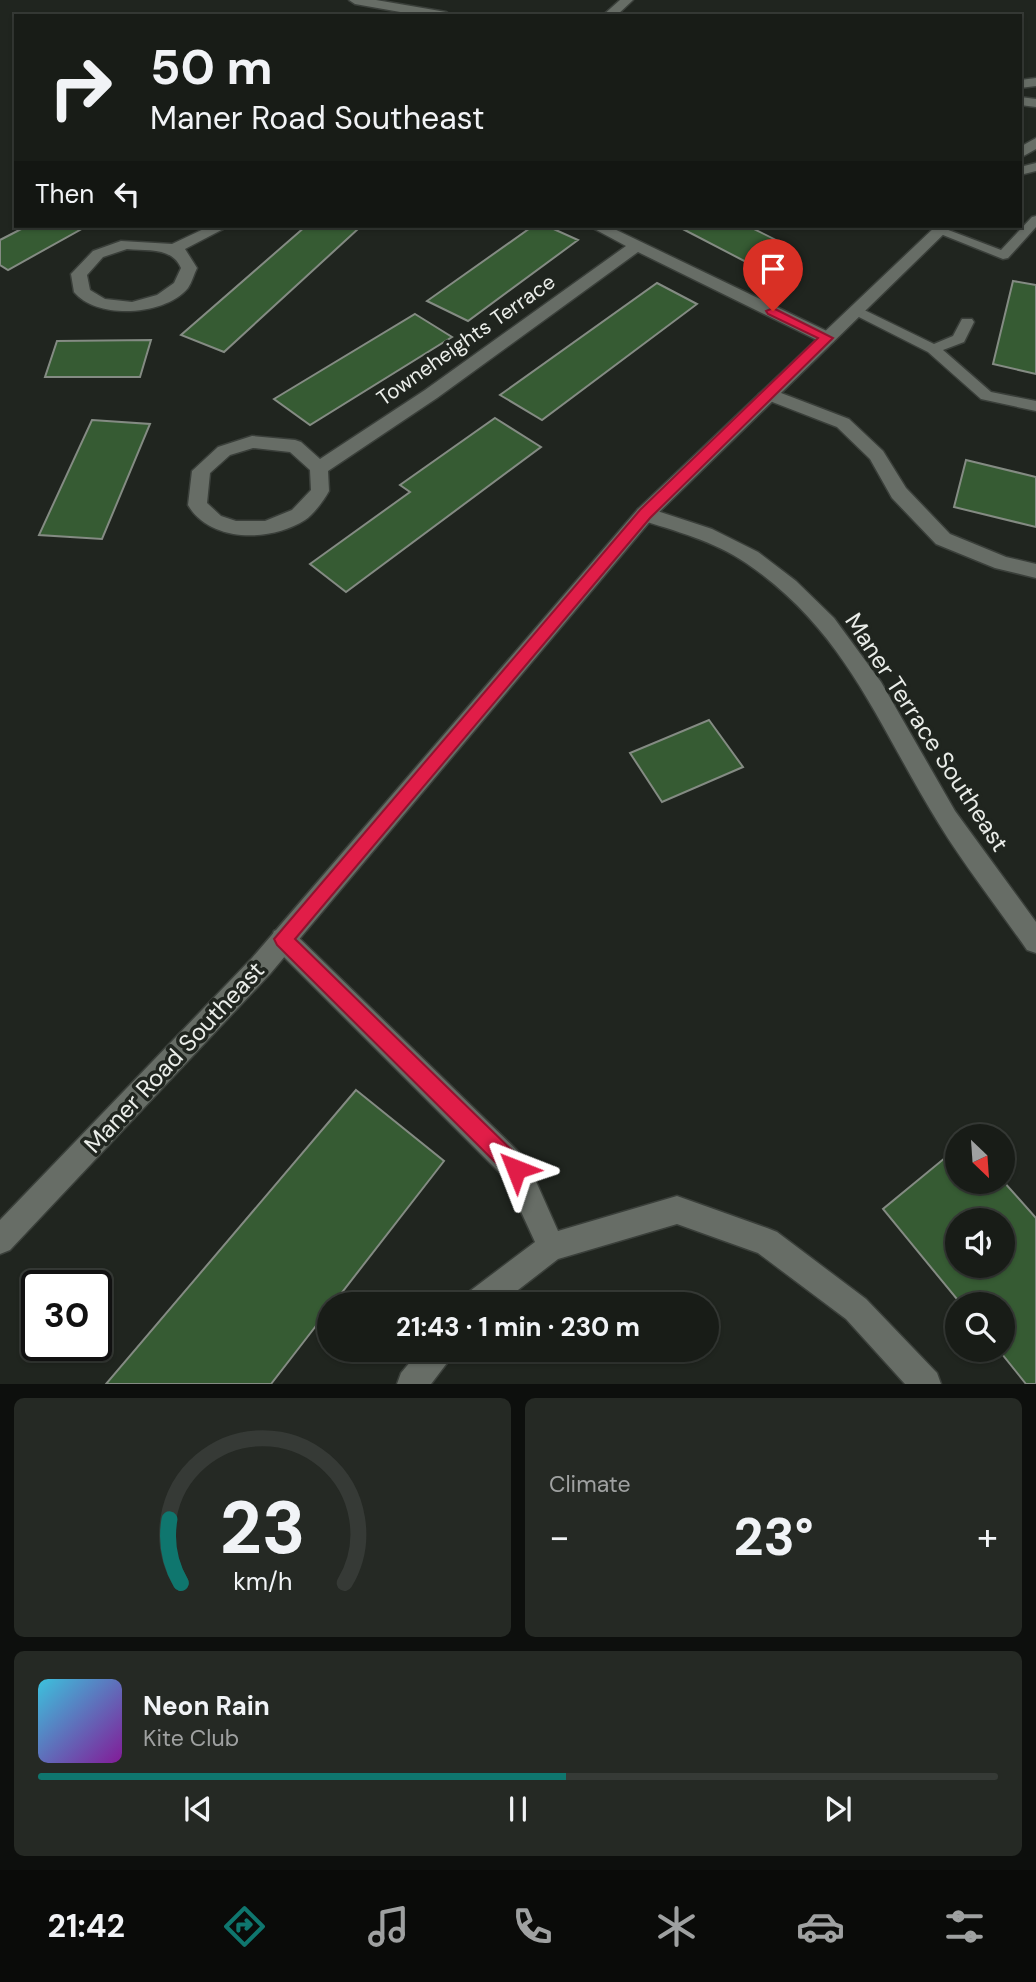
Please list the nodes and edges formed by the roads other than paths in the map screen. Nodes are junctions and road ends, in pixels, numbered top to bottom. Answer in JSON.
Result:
{"nodes":[{"id":1,"x":355,"y":0,"type":"edge"},
{"id":2,"x":627,"y":0,"type":"edge"},
{"id":3,"x":435,"y":14,"type":"edge"},
{"id":4,"x":610,"y":14,"type":"edge"},
{"id":5,"x":1036,"y":220,"type":"edge"},
{"id":6,"x":217,"y":228,"type":"edge"},
{"id":7,"x":601,"y":228,"type":"edge"},
{"id":8,"x":941,"y":228,"type":"edge"},
{"id":9,"x":638,"y":245,"type":"junction"},
{"id":10,"x":174,"y":249,"type":"junction"},
{"id":11,"x":1003,"y":255,"type":"junction"},
{"id":12,"x":993,"y":267,"type":"dead end"},
{"id":13,"x":856,"y":310,"type":"junction"},
{"id":14,"x":967,"y":322,"type":"dead end"},
{"id":15,"x":827,"y":338,"type":"junction"},
{"id":16,"x":933,"y":349,"type":"junction"},
{"id":17,"x":768,"y":394,"type":"junction"},
{"id":18,"x":1036,"y":406,"type":"edge"},
{"id":19,"x":319,"y":468,"type":"junction"},
{"id":20,"x":645,"y":514,"type":"junction"},
{"id":21,"x":1036,"y":571,"type":"edge"},
{"id":22,"x":283,"y":939,"type":"junction"},
{"id":23,"x":1036,"y":942,"type":"edge"},
{"id":24,"x":0,"y":1240,"type":"edge"},
{"id":25,"x":551,"y":1247,"type":"junction"},
{"id":26,"x":491,"y":1292,"type":"edge"},
{"id":27,"x":430,"y":1362,"type":"edge"},
{"id":28,"x":412,"y":1384,"type":"edge"},
{"id":29,"x":926,"y":1384,"type":"edge"}],
"edges":[{"from":1,"to":3,"type":"street"},
{"from":2,"to":4,"type":"street"},
{"from":5,"to":11,"type":"lane"},
{"from":6,"to":10,"type":"street"},
{"from":7,"to":9,"type":"street"},
{"from":8,"to":11,"type":"lane"},
{"from":8,"to":13,"type":"street","name":"Maner Road Southeast"},
{"from":9,"to":15,"type":"street"},
{"from":9,"to":19,"type":"street","name":"Towneheights Terrace"},
{"from":10,"to":10,"type":"street"},
{"from":11,"to":12,"type":"lane"},
{"from":13,"to":15,"type":"street","name":"Maner Road Southeast"},
{"from":13,"to":16,"type":"lane"},
{"from":14,"to":16,"type":"lane"},
{"from":15,"to":17,"type":"street","name":"Maner Road Southeast"},
{"from":16,"to":18,"type":"lane"},
{"from":17,"to":20,"type":"street","name":"Maner Road Southeast"},
{"from":17,"to":21,"type":"street"},
{"from":19,"to":19,"type":"street"},
{"from":20,"to":22,"type":"street","name":"Maner Road Southeast"},
{"from":20,"to":23,"type":"street","name":"Maner Terrace Southeast"},
{"from":22,"to":24,"type":"street","name":"Maner Road Southeast"},
{"from":22,"to":25,"type":"street"},
{"from":25,"to":26,"type":"street"},
{"from":25,"to":29,"type":"street"},
{"from":27,"to":28,"type":"street"}]}
